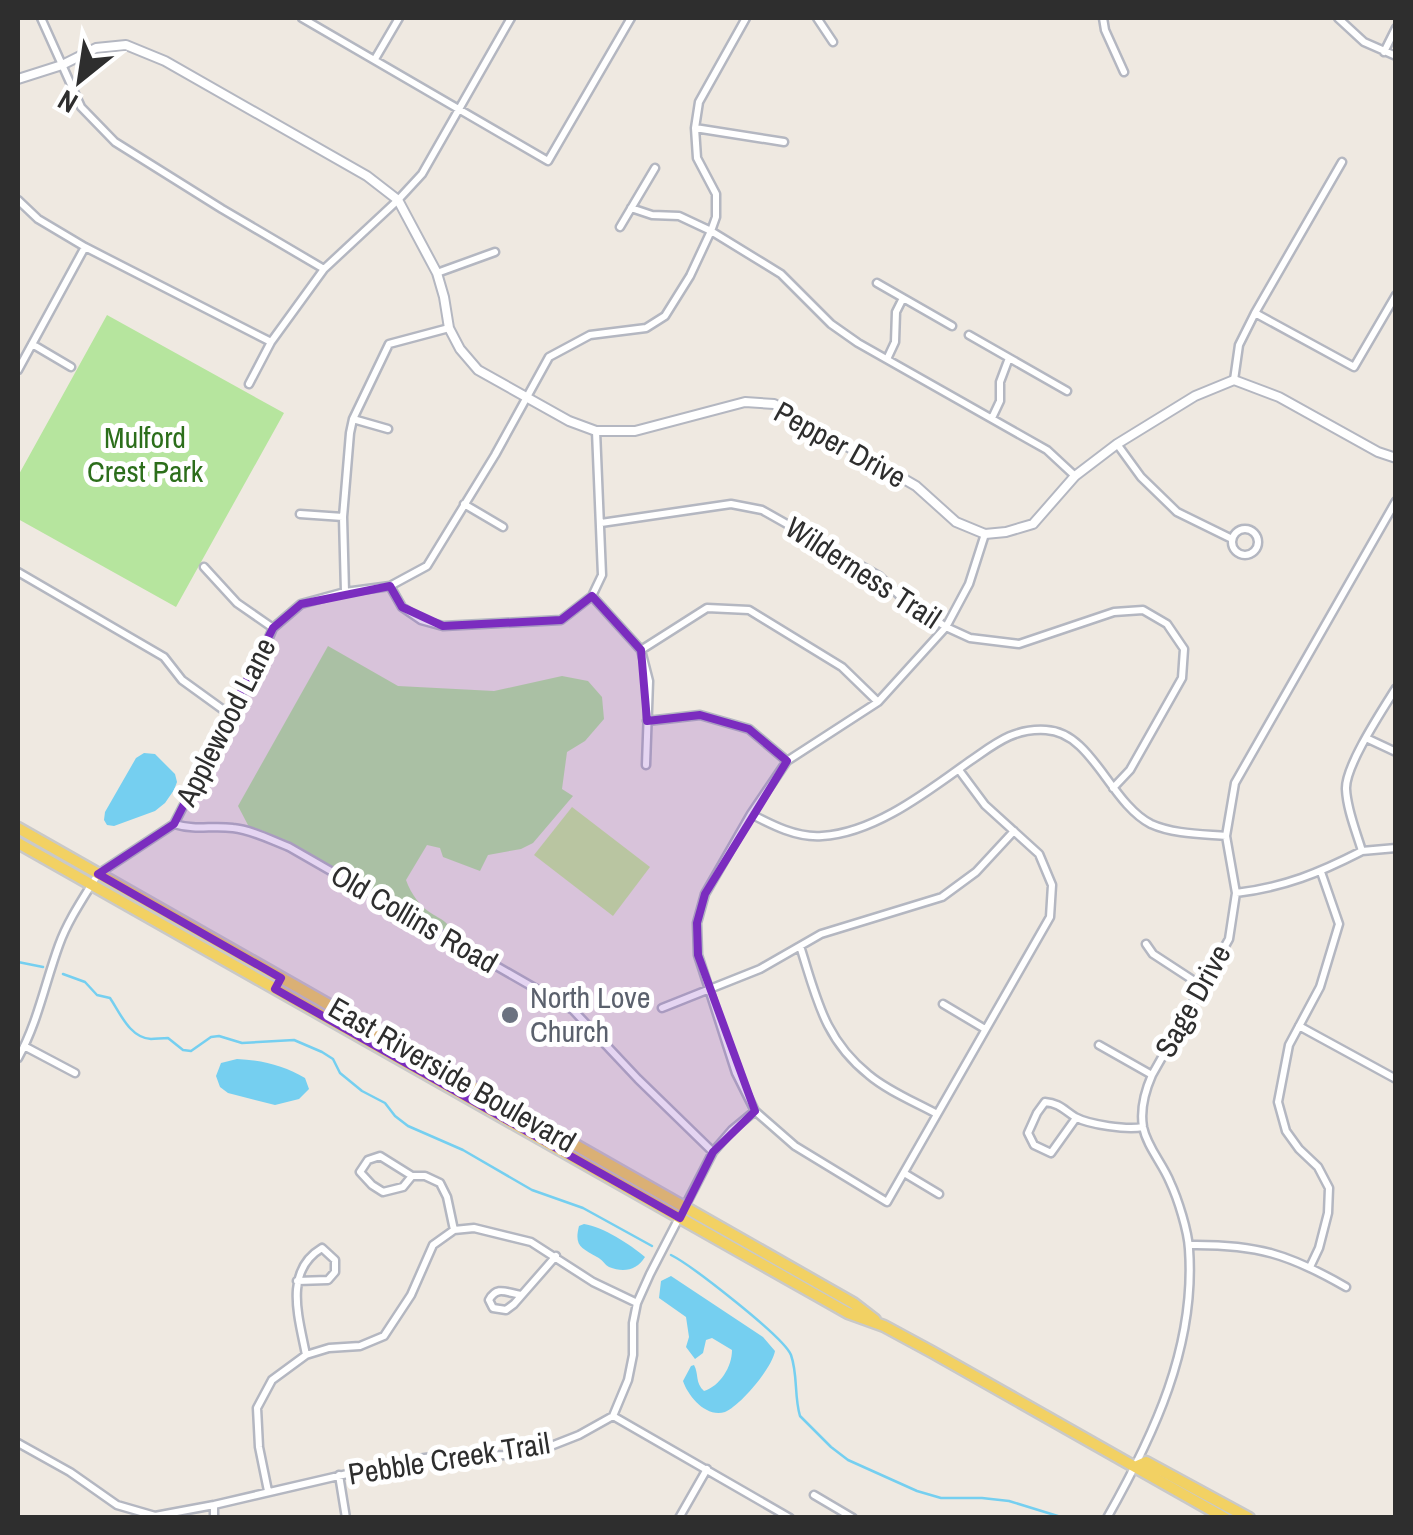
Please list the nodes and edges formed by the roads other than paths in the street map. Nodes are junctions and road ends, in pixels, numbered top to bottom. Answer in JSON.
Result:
{"nodes":[{"id":1,"x":41,"y":18,"type":"edge"},
{"id":2,"x":302,"y":18,"type":"edge"},
{"id":3,"x":399,"y":18,"type":"edge"},
{"id":4,"x":511,"y":18,"type":"edge"},
{"id":5,"x":631,"y":18,"type":"edge"},
{"id":6,"x":746,"y":18,"type":"edge"},
{"id":7,"x":817,"y":18,"type":"edge"},
{"id":8,"x":1103,"y":18,"type":"edge"},
{"id":9,"x":1338,"y":18,"type":"edge"},
{"id":10,"x":1396,"y":28,"type":"edge"},
{"id":11,"x":833,"y":42,"type":"dead end"},
{"id":12,"x":1384,"y":52,"type":"junction"},
{"id":13,"x":1396,"y":56,"type":"edge"},
{"id":14,"x":375,"y":59,"type":"junction"},
{"id":15,"x":62,"y":65,"type":"junction"},
{"id":16,"x":1124,"y":72,"type":"dead end"},
{"id":17,"x":18,"y":78,"type":"edge"},
{"id":18,"x":458,"y":110,"type":"junction"},
{"id":19,"x":695,"y":128,"type":"junction"},
{"id":20,"x":784,"y":142,"type":"dead end"},
{"id":21,"x":1342,"y":162,"type":"dead end"},
{"id":22,"x":655,"y":168,"type":"dead end"},
{"id":23,"x":18,"y":200,"type":"edge"},
{"id":24,"x":398,"y":200,"type":"junction"},
{"id":25,"x":631,"y":208,"type":"junction"},
{"id":26,"x":620,"y":227,"type":"dead end"},
{"id":27,"x":712,"y":232,"type":"junction"},
{"id":28,"x":84,"y":247,"type":"junction"},
{"id":29,"x":495,"y":252,"type":"dead end"},
{"id":30,"x":324,"y":268,"type":"junction"},
{"id":31,"x":437,"y":273,"type":"junction"},
{"id":32,"x":877,"y":283,"type":"dead end"},
{"id":33,"x":1396,"y":295,"type":"edge"},
{"id":34,"x":903,"y":298,"type":"junction"},
{"id":35,"x":1254,"y":312,"type":"junction"},
{"id":36,"x":952,"y":326,"type":"dead end"},
{"id":37,"x":449,"y":328,"type":"junction"},
{"id":38,"x":969,"y":335,"type":"dead end"},
{"id":39,"x":270,"y":342,"type":"junction"},
{"id":40,"x":32,"y":344,"type":"junction"},
{"id":41,"x":888,"y":358,"type":"junction"},
{"id":42,"x":1009,"y":358,"type":"junction"},
{"id":43,"x":72,"y":366,"type":"dead end"},
{"id":44,"x":18,"y":370,"type":"edge"},
{"id":45,"x":1234,"y":380,"type":"junction"},
{"id":46,"x":249,"y":384,"type":"dead end"},
{"id":47,"x":1068,"y":391,"type":"dead end"},
{"id":48,"x":526,"y":396,"type":"junction"},
{"id":49,"x":992,"y":418,"type":"junction"},
{"id":50,"x":354,"y":419,"type":"junction"},
{"id":51,"x":388,"y":430,"type":"dead end"},
{"id":52,"x":596,"y":431,"type":"junction"},
{"id":53,"x":1117,"y":444,"type":"junction"},
{"id":54,"x":1396,"y":458,"type":"edge"},
{"id":55,"x":1075,"y":476,"type":"junction"},
{"id":56,"x":1396,"y":501,"type":"edge"},
{"id":57,"x":464,"y":504,"type":"junction"},
{"id":58,"x":300,"y":514,"type":"dead end"},
{"id":59,"x":342,"y":517,"type":"junction"},
{"id":60,"x":602,"y":523,"type":"junction"},
{"id":61,"x":503,"y":527,"type":"dead end"},
{"id":62,"x":986,"y":534,"type":"junction"},
{"id":63,"x":1232,"y":539,"type":"junction"},
{"id":64,"x":204,"y":568,"type":"dead end"},
{"id":65,"x":18,"y":572,"type":"edge"},
{"id":66,"x":390,"y":586,"type":"junction"},
{"id":67,"x":345,"y":592,"type":"junction"},
{"id":68,"x":592,"y":596,"type":"junction"},
{"id":69,"x":946,"y":627,"type":"junction"},
{"id":70,"x":272,"y":628,"type":"junction"},
{"id":71,"x":641,"y":650,"type":"junction"},
{"id":72,"x":1396,"y":688,"type":"edge"},
{"id":73,"x":878,"y":702,"type":"junction"},
{"id":74,"x":229,"y":714,"type":"junction"},
{"id":75,"x":647,"y":722,"type":"junction"},
{"id":76,"x":1366,"y":738,"type":"junction"},
{"id":77,"x":1396,"y":752,"type":"edge"},
{"id":78,"x":787,"y":761,"type":"junction"},
{"id":79,"x":646,"y":765,"type":"dead end"},
{"id":80,"x":959,"y":770,"type":"junction"},
{"id":81,"x":1113,"y":788,"type":"junction"},
{"id":82,"x":751,"y":814,"type":"junction"},
{"id":83,"x":174,"y":824,"type":"junction"},
{"id":84,"x":18,"y":828,"type":"edge"},
{"id":85,"x":1014,"y":832,"type":"junction"},
{"id":86,"x":1226,"y":836,"type":"junction"},
{"id":87,"x":18,"y":843,"type":"edge"},
{"id":88,"x":1396,"y":848,"type":"edge"},
{"id":89,"x":1362,"y":851,"type":"junction"},
{"id":90,"x":1322,"y":872,"type":"junction"},
{"id":91,"x":95,"y":879,"type":"junction"},
{"id":92,"x":1236,"y":894,"type":"junction"},
{"id":93,"x":1146,"y":944,"type":"dead end"},
{"id":94,"x":800,"y":946,"type":"junction"},
{"id":95,"x":1202,"y":986,"type":"junction"},
{"id":96,"x":710,"y":990,"type":"junction"},
{"id":97,"x":943,"y":1004,"type":"dead end"},
{"id":98,"x":662,"y":1008,"type":"dead end"},
{"id":99,"x":1299,"y":1026,"type":"junction"},
{"id":100,"x":985,"y":1029,"type":"junction"},
{"id":101,"x":1099,"y":1045,"type":"dead end"},
{"id":102,"x":24,"y":1046,"type":"junction"},
{"id":103,"x":18,"y":1058,"type":"edge"},
{"id":104,"x":75,"y":1073,"type":"dead end"},
{"id":105,"x":1152,"y":1075,"type":"junction"},
{"id":106,"x":1396,"y":1079,"type":"edge"},
{"id":107,"x":755,"y":1111,"type":"junction"},
{"id":108,"x":937,"y":1114,"type":"junction"},
{"id":109,"x":1076,"y":1118,"type":"junction"},
{"id":110,"x":1143,"y":1126,"type":"junction"},
{"id":111,"x":713,"y":1152,"type":"junction"},
{"id":112,"x":904,"y":1173,"type":"junction"},
{"id":113,"x":412,"y":1176,"type":"junction"},
{"id":114,"x":939,"y":1194,"type":"dead end"},
{"id":115,"x":683,"y":1212,"type":"junction"},
{"id":116,"x":454,"y":1230,"type":"junction"},
{"id":117,"x":1189,"y":1245,"type":"junction"},
{"id":118,"x":556,"y":1256,"type":"junction"},
{"id":119,"x":1310,"y":1266,"type":"junction"},
{"id":120,"x":297,"y":1282,"type":"junction"},
{"id":121,"x":1346,"y":1286,"type":"dead end"},
{"id":122,"x":521,"y":1296,"type":"junction"},
{"id":123,"x":637,"y":1303,"type":"junction"},
{"id":124,"x":306,"y":1355,"type":"junction"},
{"id":125,"x":612,"y":1416,"type":"junction"},
{"id":126,"x":18,"y":1443,"type":"edge"},
{"id":127,"x":1136,"y":1466,"type":"junction"},
{"id":128,"x":707,"y":1470,"type":"junction"},
{"id":129,"x":339,"y":1475,"type":"junction"},
{"id":130,"x":268,"y":1491,"type":"junction"},
{"id":131,"x":814,"y":1494,"type":"dead end"},
{"id":132,"x":214,"y":1505,"type":"junction"},
{"id":133,"x":214,"y":1518,"type":"edge"},
{"id":134,"x":346,"y":1518,"type":"edge"},
{"id":135,"x":679,"y":1518,"type":"edge"},
{"id":136,"x":790,"y":1518,"type":"edge"},
{"id":137,"x":853,"y":1518,"type":"edge"},
{"id":138,"x":1107,"y":1518,"type":"edge"},
{"id":139,"x":1225,"y":1518,"type":"edge"},
{"id":140,"x":1249,"y":1518,"type":"edge"}],
"edges":[{"from":1,"to":15,"type":"street"},
{"from":2,"to":14,"type":"street"},
{"from":3,"to":14,"type":"street"},
{"from":4,"to":18,"type":"street"},
{"from":5,"to":18,"type":"street"},
{"from":6,"to":19,"type":"street"},
{"from":7,"to":11,"type":"street"},
{"from":8,"to":16,"type":"street"},
{"from":9,"to":12,"type":"street"},
{"from":10,"to":12,"type":"street"},
{"from":12,"to":13,"type":"street"},
{"from":14,"to":18,"type":"street"},
{"from":15,"to":17,"type":"street","name":"Pepper Drive"},
{"from":15,"to":24,"type":"street","name":"Pepper Drive"},
{"from":15,"to":30,"type":"street"},
{"from":18,"to":24,"type":"street"},
{"from":19,"to":20,"type":"street"},
{"from":19,"to":27,"type":"street","name":"Applewood Lane"},
{"from":21,"to":35,"type":"street"},
{"from":22,"to":25,"type":"street"},
{"from":23,"to":28,"type":"street"},
{"from":24,"to":30,"type":"street"},
{"from":24,"to":31,"type":"street","name":"Pepper Drive"},
{"from":25,"to":26,"type":"street"},
{"from":25,"to":27,"type":"street"},
{"from":27,"to":41,"type":"street"},
{"from":27,"to":48,"type":"street","name":"Applewood Lane"},
{"from":28,"to":39,"type":"street"},
{"from":28,"to":40,"type":"street"},
{"from":29,"to":31,"type":"street"},
{"from":30,"to":39,"type":"street"},
{"from":31,"to":37,"type":"street","name":"Pepper Drive"},
{"from":32,"to":34,"type":"street"},
{"from":33,"to":35,"type":"street"},
{"from":34,"to":36,"type":"street"},
{"from":34,"to":41,"type":"street"},
{"from":35,"to":45,"type":"street"},
{"from":37,"to":48,"type":"street","name":"Pepper Drive"},
{"from":37,"to":50,"type":"street"},
{"from":38,"to":42,"type":"street"},
{"from":39,"to":46,"type":"street"},
{"from":40,"to":43,"type":"street"},
{"from":40,"to":44,"type":"street"},
{"from":41,"to":49,"type":"street"},
{"from":42,"to":47,"type":"street"},
{"from":42,"to":49,"type":"street"},
{"from":45,"to":53,"type":"street"},
{"from":45,"to":54,"type":"street"},
{"from":48,"to":52,"type":"street","name":"Pepper Drive"},
{"from":48,"to":57,"type":"street","name":"Applewood Lane"},
{"from":49,"to":55,"type":"street"},
{"from":50,"to":51,"type":"street"},
{"from":50,"to":59,"type":"street"},
{"from":52,"to":60,"type":"street"},
{"from":52,"to":62,"type":"street","name":"Pepper Drive"},
{"from":53,"to":55,"type":"street"},
{"from":53,"to":63,"type":"street"},
{"from":55,"to":62,"type":"street"},
{"from":56,"to":86,"type":"street","name":"Sage Drive"},
{"from":57,"to":61,"type":"street"},
{"from":57,"to":66,"type":"street","name":"Applewood Lane"},
{"from":58,"to":59,"type":"street"},
{"from":59,"to":67,"type":"street"},
{"from":60,"to":68,"type":"street"},
{"from":60,"to":69,"type":"street","name":"Wilderness Trail"},
{"from":62,"to":69,"type":"street"},
{"from":63,"to":63,"type":"street"},
{"from":64,"to":70,"type":"street"},
{"from":65,"to":74,"type":"street"},
{"from":66,"to":67,"type":"street","name":"Applewood Lane"},
{"from":66,"to":68,"type":"street"},
{"from":67,"to":70,"type":"street","name":"Applewood Lane"},
{"from":68,"to":71,"type":"street"},
{"from":69,"to":73,"type":"street"},
{"from":69,"to":81,"type":"street","name":"Wilderness Trail"},
{"from":70,"to":74,"type":"street","name":"Applewood Lane"},
{"from":71,"to":73,"type":"street"},
{"from":71,"to":75,"type":"street"},
{"from":72,"to":76,"type":"street"},
{"from":73,"to":78,"type":"street"},
{"from":74,"to":83,"type":"street","name":"Applewood Lane"},
{"from":75,"to":78,"type":"street"},
{"from":75,"to":79,"type":"street"},
{"from":76,"to":77,"type":"street"},
{"from":76,"to":89,"type":"street"},
{"from":78,"to":82,"type":"street"},
{"from":80,"to":81,"type":"street"},
{"from":80,"to":82,"type":"street"},
{"from":80,"to":85,"type":"street"},
{"from":81,"to":86,"type":"street"},
{"from":82,"to":96,"type":"street"},
{"from":83,"to":91,"type":"street","name":"Applewood Lane"},
{"from":83,"to":111,"type":"street","name":"Old Collins Road"},
{"from":84,"to":91,"type":"main road","name":"East Riverside Boulevard"},
{"from":85,"to":94,"type":"street"},
{"from":85,"to":100,"type":"street"},
{"from":86,"to":92,"type":"street","name":"Sage Drive"},
{"from":87,"to":91,"type":"main road","name":"East Riverside Boulevard"},
{"from":88,"to":89,"type":"street"},
{"from":89,"to":90,"type":"street"},
{"from":90,"to":92,"type":"street"},
{"from":90,"to":99,"type":"street"},
{"from":91,"to":102,"type":"street","name":"Applewood Lane"},
{"from":91,"to":115,"type":"main road","name":"East Riverside Boulevard"},
{"from":92,"to":95,"type":"street","name":"Sage Drive"},
{"from":93,"to":95,"type":"street"},
{"from":94,"to":96,"type":"street"},
{"from":94,"to":108,"type":"street"},
{"from":95,"to":105,"type":"street","name":"Sage Drive"},
{"from":96,"to":98,"type":"street"},
{"from":96,"to":107,"type":"street"},
{"from":97,"to":100,"type":"street"},
{"from":99,"to":106,"type":"street"},
{"from":99,"to":119,"type":"street"},
{"from":100,"to":108,"type":"street"},
{"from":101,"to":105,"type":"street"},
{"from":102,"to":103,"type":"street","name":"Applewood Lane"},
{"from":102,"to":104,"type":"street"},
{"from":105,"to":110,"type":"street","name":"Sage Drive"},
{"from":107,"to":111,"type":"street"},
{"from":107,"to":112,"type":"street"},
{"from":108,"to":112,"type":"street"},
{"from":109,"to":109,"type":"street"},
{"from":109,"to":110,"type":"street"},
{"from":110,"to":117,"type":"street"},
{"from":111,"to":115,"type":"street"},
{"from":112,"to":114,"type":"street"},
{"from":113,"to":113,"type":"street"},
{"from":113,"to":116,"type":"street"},
{"from":115,"to":123,"type":"street"},
{"from":115,"to":127,"type":"main road","name":"East Riverside Boulevard"},
{"from":116,"to":118,"type":"street"},
{"from":116,"to":124,"type":"street"},
{"from":117,"to":119,"type":"street"},
{"from":117,"to":127,"type":"street"},
{"from":118,"to":122,"type":"street"},
{"from":118,"to":123,"type":"street"},
{"from":119,"to":121,"type":"street"},
{"from":120,"to":120,"type":"street"},
{"from":120,"to":124,"type":"street"},
{"from":122,"to":122,"type":"street"},
{"from":123,"to":125,"type":"street"},
{"from":124,"to":130,"type":"street"},
{"from":125,"to":128,"type":"street"},
{"from":125,"to":129,"type":"street","name":"Pebble Creek Trail"},
{"from":126,"to":132,"type":"street","name":"Pebble Creek Trail"},
{"from":127,"to":138,"type":"street"},
{"from":127,"to":139,"type":"main road","name":"East Riverside Boulevard"},
{"from":127,"to":140,"type":"main road","name":"East Riverside Boulevard"},
{"from":128,"to":135,"type":"street"},
{"from":128,"to":136,"type":"street"},
{"from":129,"to":130,"type":"street","name":"Pebble Creek Trail"},
{"from":129,"to":134,"type":"street"},
{"from":130,"to":132,"type":"street","name":"Pebble Creek Trail"},
{"from":131,"to":137,"type":"street"},
{"from":132,"to":133,"type":"street"}]}
